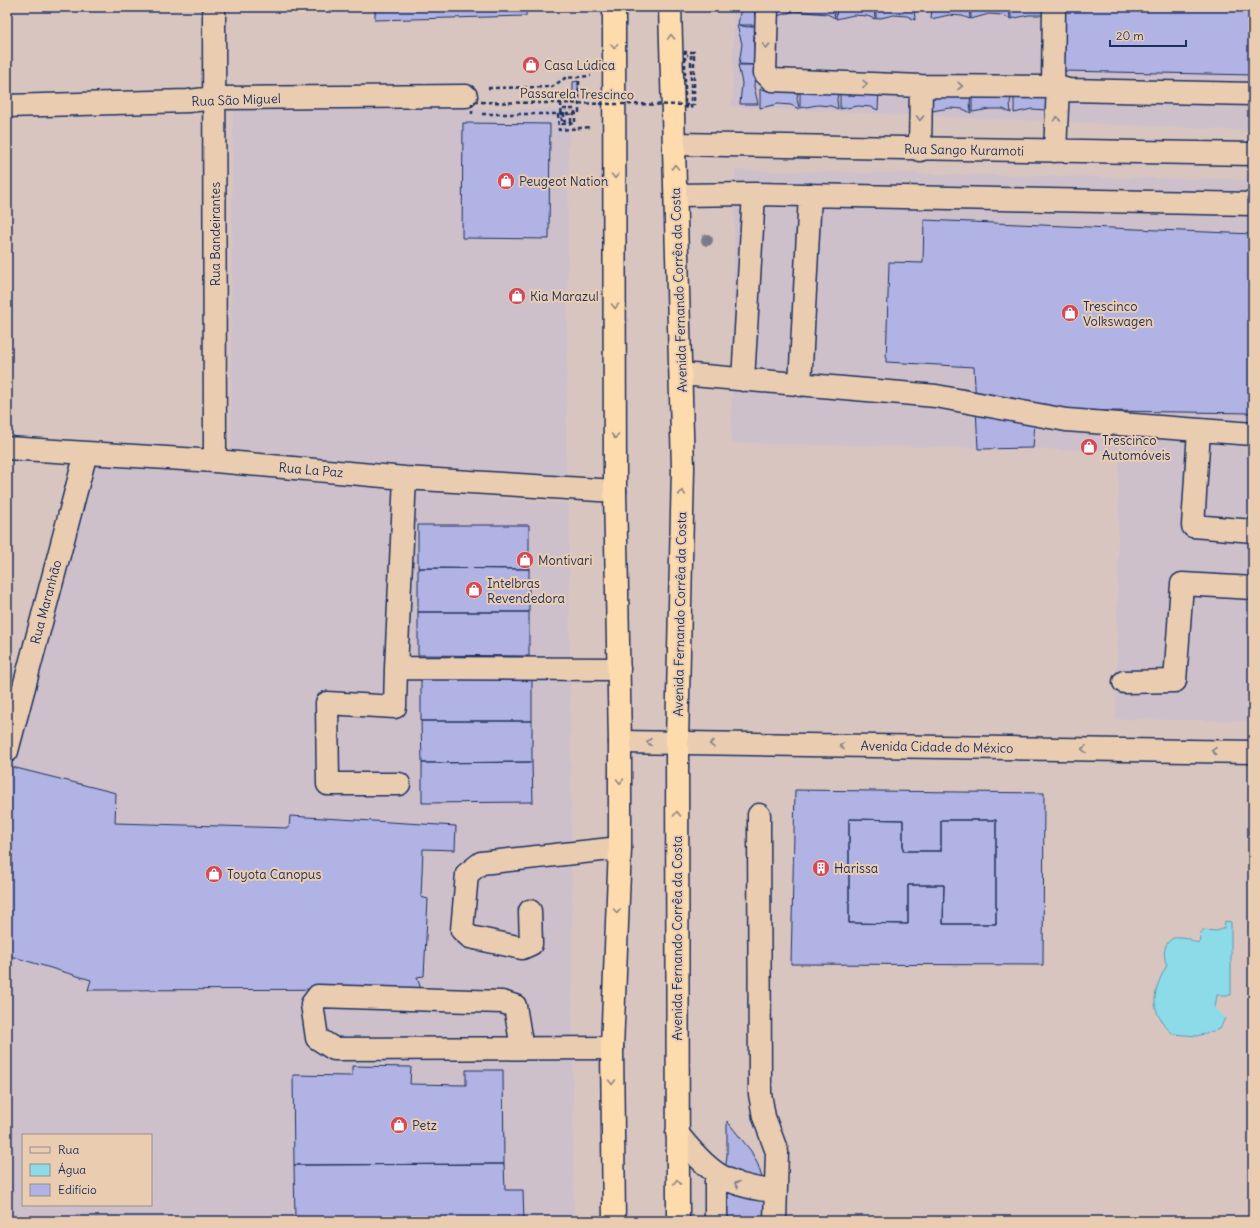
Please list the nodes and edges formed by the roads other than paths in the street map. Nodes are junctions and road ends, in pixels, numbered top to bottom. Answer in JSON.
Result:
{"nodes":[{"id":1,"x":214,"y":7,"type":"edge"},
{"id":2,"x":614,"y":7,"type":"edge"},
{"id":3,"x":670,"y":7,"type":"edge"},
{"id":4,"x":767,"y":7,"type":"edge"},
{"id":5,"x":1054,"y":7,"type":"edge"},
{"id":6,"x":921,"y":86,"type":"junction"},
{"id":7,"x":1056,"y":87,"type":"junction"},
{"id":8,"x":1253,"y":94,"type":"edge"},
{"id":9,"x":215,"y":98,"type":"junction"},
{"id":10,"x":469,"y":105,"type":"road end"},
{"id":11,"x":7,"y":106,"type":"edge"},
{"id":12,"x":675,"y":144,"type":"junction"},
{"id":13,"x":920,"y":150,"type":"junction"},
{"id":14,"x":1055,"y":151,"type":"junction"},
{"id":15,"x":1253,"y":154,"type":"edge"},
{"id":16,"x":754,"y":194,"type":"junction"},
{"id":17,"x":676,"y":195,"type":"junction"},
{"id":18,"x":810,"y":195,"type":"junction"},
{"id":19,"x":1253,"y":204,"type":"edge"},
{"id":20,"x":681,"y":374,"type":"junction"},
{"id":21,"x":743,"y":380,"type":"junction"},
{"id":22,"x":800,"y":385,"type":"junction"},
{"id":23,"x":1198,"y":430,"type":"junction"},
{"id":24,"x":1253,"y":434,"type":"edge"},
{"id":25,"x":7,"y":448,"type":"edge"},
{"id":26,"x":86,"y":453,"type":"junction"},
{"id":27,"x":215,"y":461,"type":"junction"},
{"id":28,"x":405,"y":478,"type":"junction"},
{"id":29,"x":615,"y":492,"type":"junction"},
{"id":30,"x":1253,"y":530,"type":"edge"},
{"id":31,"x":1253,"y":588,"type":"edge"},
{"id":32,"x":396,"y":668,"type":"junction"},
{"id":33,"x":619,"y":669,"type":"junction"},
{"id":34,"x":1124,"y":682,"type":"dead end"},
{"id":35,"x":620,"y":742,"type":"junction"},
{"id":36,"x":677,"y":742,"type":"junction"},
{"id":37,"x":7,"y":751,"type":"edge"},
{"id":38,"x":1253,"y":752,"type":"edge"},
{"id":39,"x":399,"y":784,"type":"dead end"},
{"id":40,"x":759,"y":815,"type":"dead end"},
{"id":41,"x":620,"y":848,"type":"junction"},
{"id":42,"x":530,"y":911,"type":"dead end"},
{"id":43,"x":522,"y":1048,"type":"junction"},
{"id":44,"x":612,"y":1048,"type":"junction"},
{"id":45,"x":676,"y":1133,"type":"junction"},
{"id":46,"x":716,"y":1173,"type":"junction"},
{"id":47,"x":775,"y":1191,"type":"junction"},
{"id":48,"x":614,"y":1221,"type":"edge"},
{"id":49,"x":678,"y":1221,"type":"edge"},
{"id":50,"x":716,"y":1221,"type":"edge"},
{"id":51,"x":775,"y":1221,"type":"edge"}],
"edges":[{"from":1,"to":9,"type":"street","name":"Rua Bandeirantes"},
{"from":2,"to":29,"type":"highway","one_way":true},
{"from":12,"to":3,"type":"highway","name":"Avenida Fernando Corrêa da Costa","one_way":true},
{"from":4,"to":6,"type":"street","one_way":true},
{"from":5,"to":7,"type":"street"},
{"from":6,"to":7,"type":"street","one_way":true},
{"from":6,"to":13,"type":"street","one_way":true},
{"from":7,"to":8,"type":"street"},
{"from":14,"to":7,"type":"street","one_way":true},
{"from":9,"to":10,"type":"street","name":"Rua São Miguel"},
{"from":9,"to":11,"type":"street","name":"Rua São Miguel"},
{"from":9,"to":27,"type":"street","name":"Rua Bandeirantes"},
{"from":12,"to":13,"type":"street","name":"Rua Sango Kuramoti"},
{"from":17,"to":12,"type":"highway","name":"Avenida Fernando Corrêa da Costa","one_way":true},
{"from":13,"to":14,"type":"street","name":"Rua Sango Kuramoti"},
{"from":14,"to":15,"type":"street","name":"Rua Sango Kuramoti"},
{"from":16,"to":17,"type":"street"},
{"from":16,"to":18,"type":"street"},
{"from":16,"to":21,"type":"street"},
{"from":17,"to":20,"type":"highway","name":"Avenida Fernando Corrêa da Costa"},
{"from":18,"to":19,"type":"street"},
{"from":18,"to":22,"type":"street"},
{"from":20,"to":21,"type":"street"},
{"from":36,"to":20,"type":"highway","name":"Avenida Fernando Corrêa da Costa","one_way":true},
{"from":21,"to":22,"type":"street"},
{"from":22,"to":23,"type":"street"},
{"from":23,"to":24,"type":"street"},
{"from":23,"to":30,"type":"street"},
{"from":25,"to":26,"type":"street","name":"Rua La Paz"},
{"from":26,"to":27,"type":"street","name":"Rua La Paz"},
{"from":26,"to":37,"type":"street","name":"Rua Maranhão"},
{"from":27,"to":28,"type":"street","name":"Rua La Paz"},
{"from":28,"to":29,"type":"street","name":"Rua La Paz"},
{"from":28,"to":32,"type":"street"},
{"from":29,"to":33,"type":"highway"},
{"from":31,"to":34,"type":"street"},
{"from":32,"to":33,"type":"street"},
{"from":32,"to":39,"type":"street"},
{"from":33,"to":35,"type":"highway"},
{"from":36,"to":35,"type":"street","name":"Avenida Cidade do México","one_way":true},
{"from":35,"to":41,"type":"highway","one_way":true},
{"from":38,"to":36,"type":"street","name":"Avenida Cidade do México","one_way":true},
{"from":45,"to":36,"type":"highway","name":"Avenida Fernando Corrêa da Costa","one_way":true},
{"from":40,"to":47,"type":"street"},
{"from":41,"to":42,"type":"street"},
{"from":41,"to":44,"type":"highway","one_way":true},
{"from":43,"to":43,"type":"street"},
{"from":43,"to":44,"type":"street"},
{"from":44,"to":48,"type":"highway","one_way":true},
{"from":45,"to":46,"type":"street"},
{"from":49,"to":45,"type":"highway","name":"Avenida Fernando Corrêa da Costa","one_way":true},
{"from":47,"to":46,"type":"street","one_way":true},
{"from":46,"to":50,"type":"street"},
{"from":47,"to":51,"type":"street"}]}
